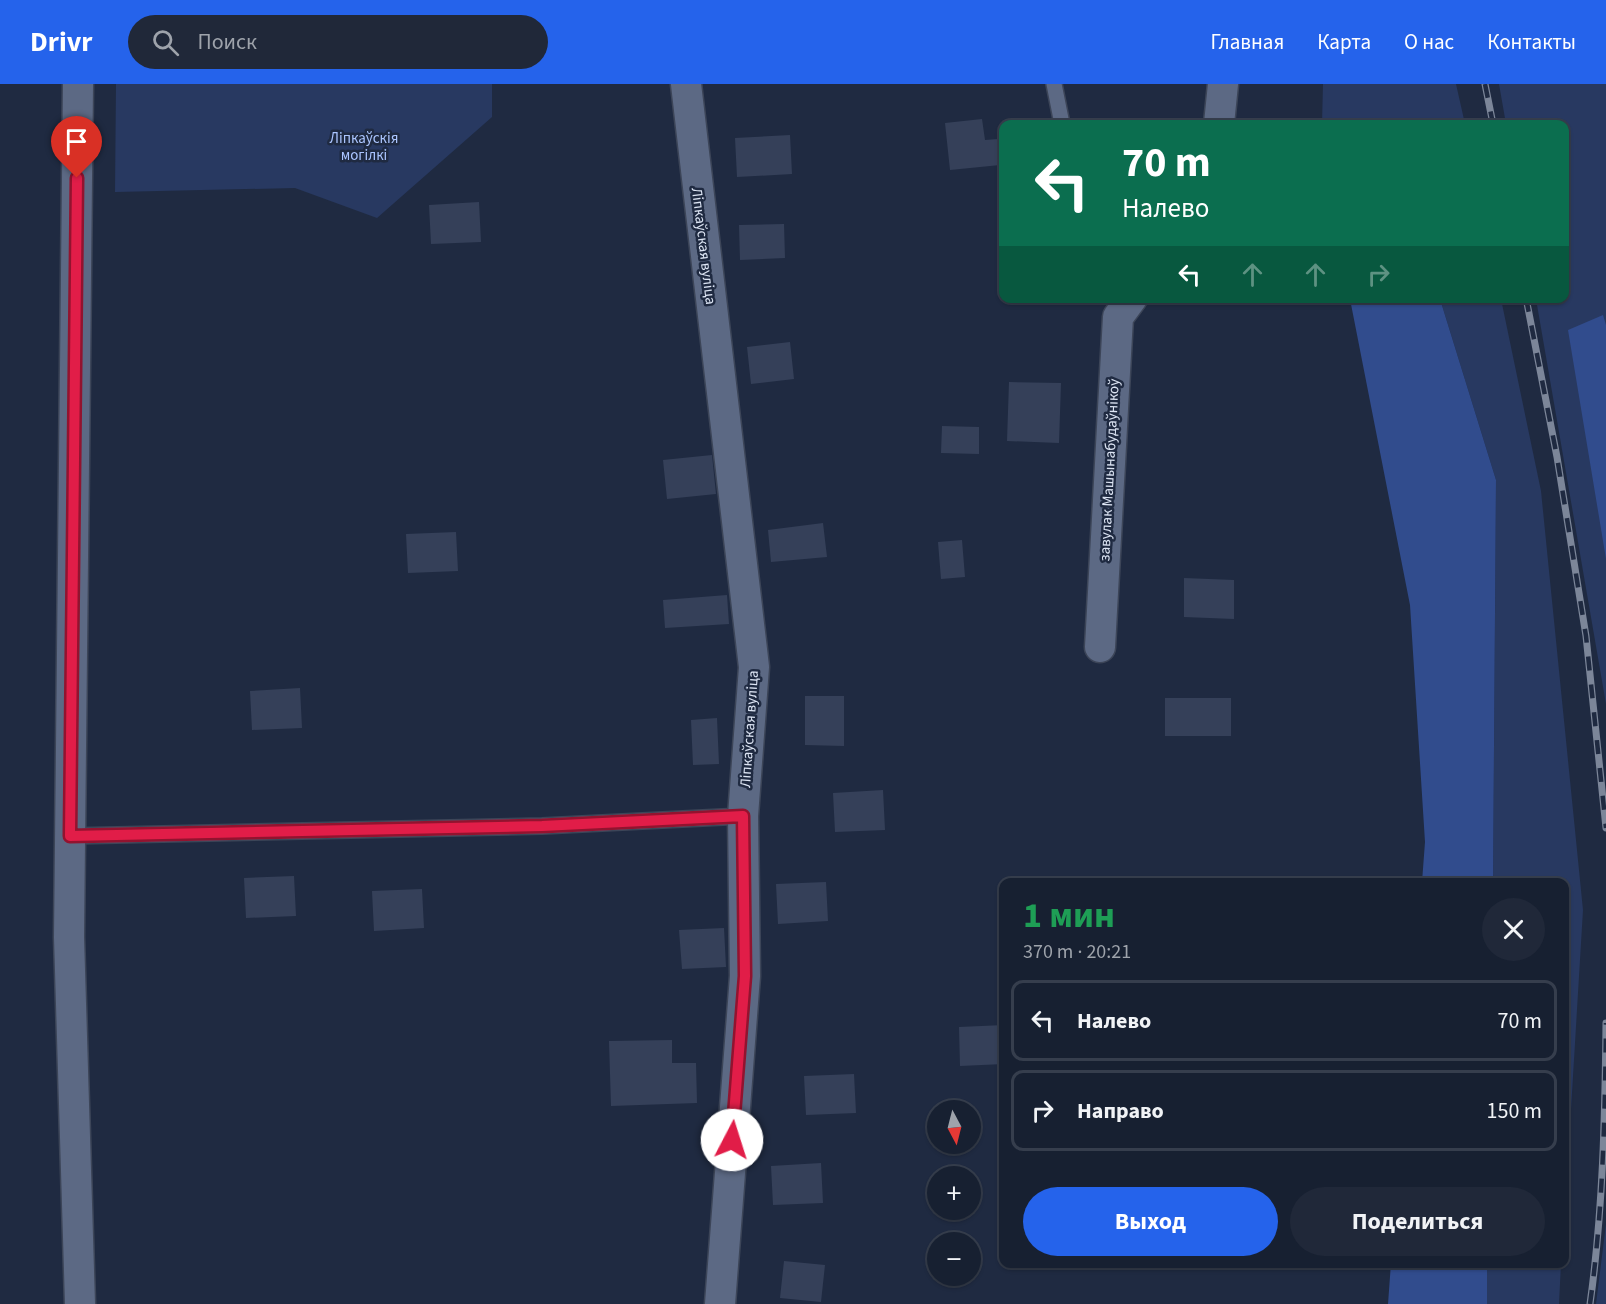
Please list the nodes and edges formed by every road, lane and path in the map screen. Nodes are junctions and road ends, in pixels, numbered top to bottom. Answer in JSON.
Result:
{"nodes":[{"id":1,"x":78,"y":84,"type":"edge"},
{"id":2,"x":686,"y":84,"type":"edge"},
{"id":3,"x":1054,"y":84,"type":"edge"},
{"id":4,"x":1223,"y":84,"type":"edge"},
{"id":5,"x":1061,"y":120,"type":"edge"},
{"id":6,"x":1219,"y":120,"type":"edge"},
{"id":7,"x":1121,"y":305,"type":"edge"},
{"id":8,"x":1100,"y":647,"type":"dead end"},
{"id":9,"x":743,"y":816,"type":"junction"},
{"id":10,"x":70,"y":836,"type":"junction"},
{"id":11,"x":80,"y":1304,"type":"edge"},
{"id":12,"x":720,"y":1304,"type":"edge"}],
"edges":[{"from":1,"to":10,"type":"street"},
{"from":2,"to":9,"type":"street","name":"Ліпкаўская вуліца"},
{"from":3,"to":5,"type":"lane"},
{"from":4,"to":6,"type":"street"},
{"from":7,"to":8,"type":"street","name":"завулак Машынабудаўнікоў"},
{"from":9,"to":10,"type":"lane"},
{"from":9,"to":12,"type":"street","name":"Ліпкаўская вуліца"},
{"from":10,"to":11,"type":"street"}]}
